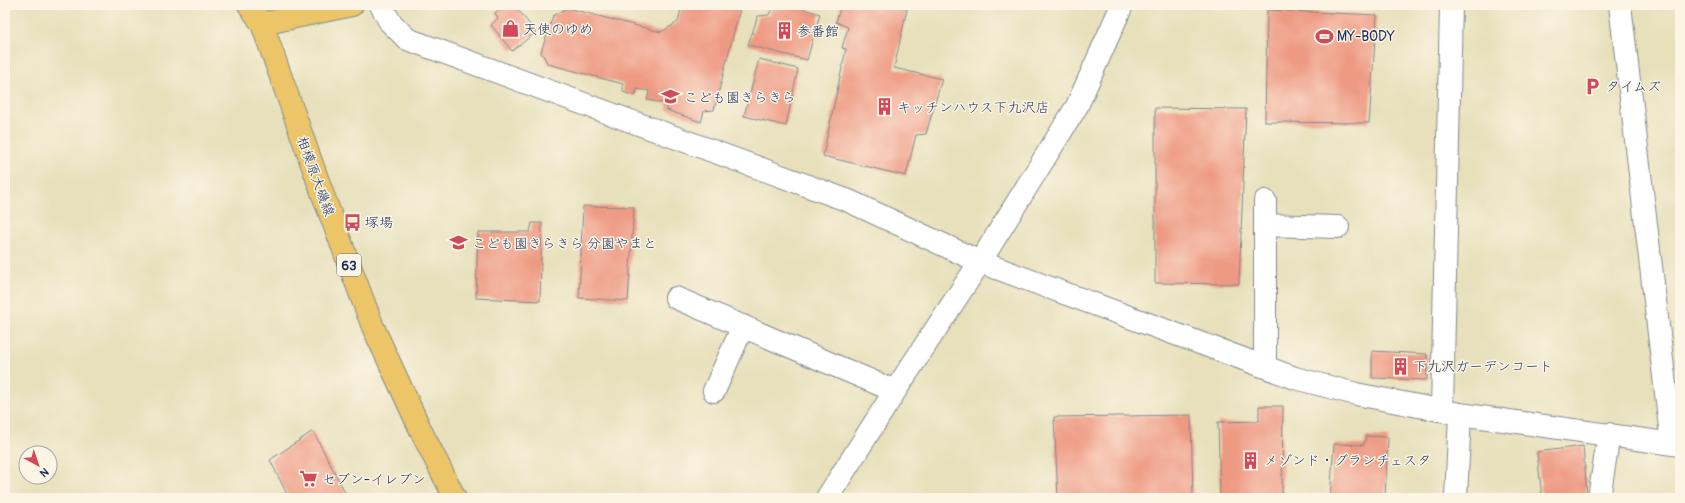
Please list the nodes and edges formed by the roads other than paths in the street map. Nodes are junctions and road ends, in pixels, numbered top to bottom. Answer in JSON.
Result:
{"nodes":[{"id":1,"x":249,"y":5,"type":"edge"},
{"id":2,"x":352,"y":5,"type":"edge"},
{"id":3,"x":381,"y":5,"type":"edge"},
{"id":4,"x":1122,"y":5,"type":"edge"},
{"id":5,"x":1451,"y":5,"type":"edge"},
{"id":6,"x":1620,"y":5,"type":"edge"},
{"id":7,"x":262,"y":24,"type":"junction"},
{"id":8,"x":1265,"y":201,"type":"dead end"},
{"id":9,"x":1265,"y":225,"type":"junction"},
{"id":10,"x":1338,"y":227,"type":"dead end"},
{"id":11,"x":980,"y":262,"type":"junction"},
{"id":12,"x":676,"y":298,"type":"dead end"},
{"id":13,"x":743,"y":326,"type":"junction"},
{"id":14,"x":1265,"y":366,"type":"junction"},
{"id":15,"x":714,"y":391,"type":"dead end"},
{"id":16,"x":895,"y":391,"type":"junction"},
{"id":17,"x":1451,"y":412,"type":"junction"},
{"id":18,"x":1609,"y":434,"type":"junction"},
{"id":19,"x":1676,"y":444,"type":"edge"},
{"id":20,"x":455,"y":498,"type":"edge"},
{"id":21,"x":827,"y":498,"type":"edge"},
{"id":22,"x":1456,"y":498,"type":"edge"},
{"id":23,"x":1599,"y":498,"type":"edge"}],
"edges":[{"from":1,"to":7,"type":"main road","name":"相模原大磯線","number":"63"},
{"from":2,"to":7,"type":"main road"},
{"from":3,"to":11,"type":"street"},
{"from":4,"to":11,"type":"street"},
{"from":5,"to":17,"type":"street"},
{"from":6,"to":19,"type":"street"},
{"from":7,"to":20,"type":"main road","name":"相模原大磯線","number":"63"},
{"from":8,"to":9,"type":"street"},
{"from":9,"to":10,"type":"street"},
{"from":9,"to":14,"type":"street"},
{"from":11,"to":14,"type":"street"},
{"from":11,"to":16,"type":"street"},
{"from":12,"to":13,"type":"street"},
{"from":13,"to":15,"type":"street"},
{"from":13,"to":16,"type":"street"},
{"from":14,"to":17,"type":"street"},
{"from":16,"to":21,"type":"street"},
{"from":17,"to":18,"type":"street"},
{"from":17,"to":22,"type":"street"},
{"from":18,"to":19,"type":"street"},
{"from":18,"to":23,"type":"street"}]}
